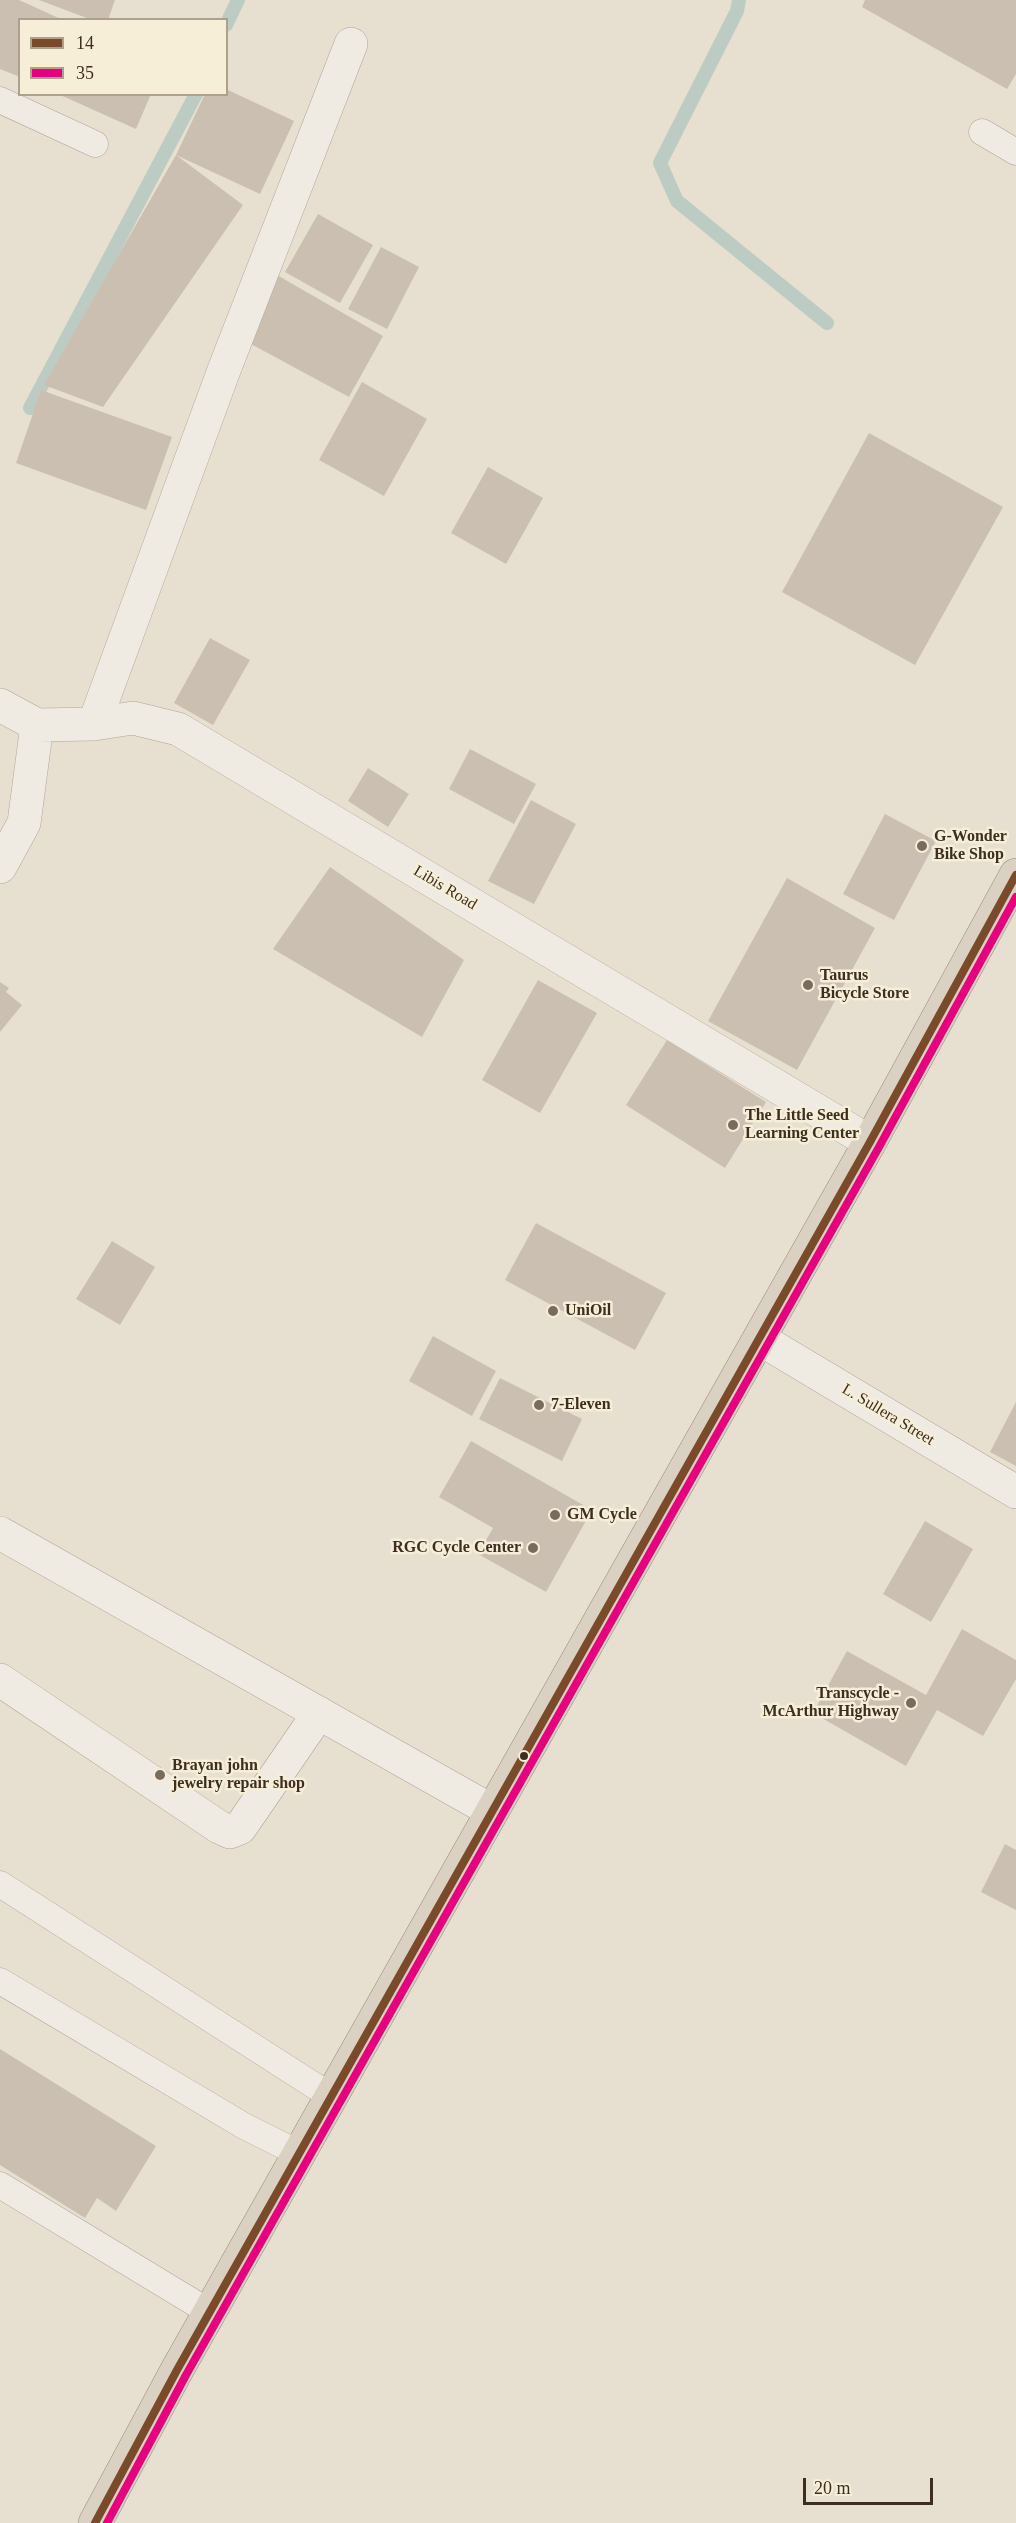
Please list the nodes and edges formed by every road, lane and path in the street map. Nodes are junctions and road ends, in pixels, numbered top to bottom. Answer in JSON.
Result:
{"nodes":[{"id":1,"x":351,"y":44,"type":"dead end"},
{"id":2,"x":0,"y":100,"type":"edge"},
{"id":3,"x":982,"y":132,"type":"dead end"},
{"id":4,"x":95,"y":144,"type":"dead end"},
{"id":5,"x":1016,"y":152,"type":"edge"},
{"id":6,"x":0,"y":705,"type":"edge"},
{"id":7,"x":94,"y":724,"type":"junction"},
{"id":8,"x":37,"y":725,"type":"junction"},
{"id":9,"x":0,"y":867,"type":"edge"},
{"id":10,"x":1016,"y":875,"type":"edge"},
{"id":11,"x":870,"y":1142,"type":"junction"},
{"id":12,"x":760,"y":1339,"type":"junction"},
{"id":13,"x":1016,"y":1492,"type":"edge"},
{"id":14,"x":0,"y":1533,"type":"edge"},
{"id":15,"x":0,"y":1680,"type":"edge"},
{"id":16,"x":319,"y":1713,"type":"junction"},
{"id":17,"x":492,"y":1811,"type":"junction"},
{"id":18,"x":0,"y":1884,"type":"edge"},
{"id":19,"x":0,"y":1981,"type":"edge"},
{"id":20,"x":332,"y":2097,"type":"junction"},
{"id":21,"x":300,"y":2154,"type":"junction"},
{"id":22,"x":0,"y":2185,"type":"edge"},
{"id":23,"x":211,"y":2313,"type":"junction"},
{"id":24,"x":95,"y":2523,"type":"edge"}],
"edges":[{"from":1,"to":7,"type":"street"},
{"from":2,"to":4,"type":"lane"},
{"from":3,"to":5,"type":"lane"},
{"from":6,"to":8,"type":"street","name":"Libis Road"},
{"from":7,"to":8,"type":"street","name":"Libis Road"},
{"from":7,"to":11,"type":"street","name":"Libis Road"},
{"from":8,"to":9,"type":"street"},
{"from":10,"to":11,"type":"highway"},
{"from":11,"to":12,"type":"highway"},
{"from":12,"to":13,"type":"street","name":"L. Sullera Street"},
{"from":12,"to":17,"type":"highway"},
{"from":14,"to":16,"type":"street"},
{"from":15,"to":16,"type":"street"},
{"from":16,"to":17,"type":"street"},
{"from":17,"to":20,"type":"highway"},
{"from":18,"to":20,"type":"lane"},
{"from":19,"to":21,"type":"lane"},
{"from":20,"to":21,"type":"highway"},
{"from":21,"to":23,"type":"highway"},
{"from":22,"to":23,"type":"lane"},
{"from":23,"to":24,"type":"highway"}]}
